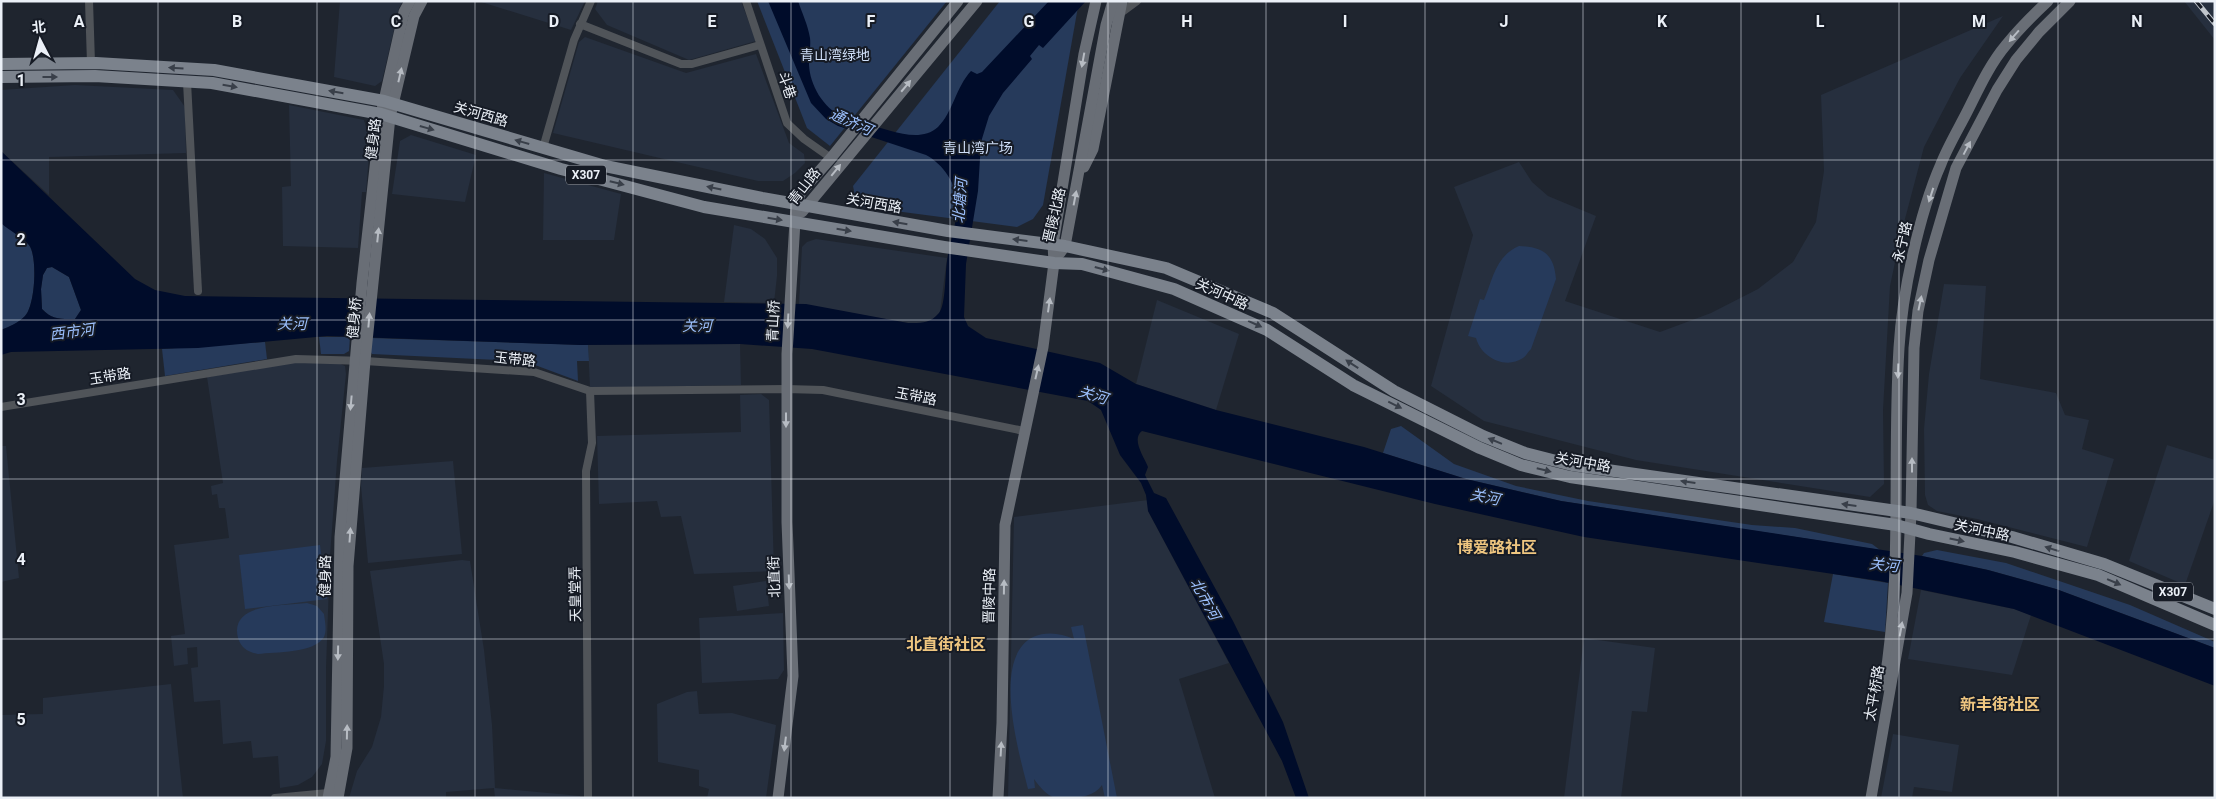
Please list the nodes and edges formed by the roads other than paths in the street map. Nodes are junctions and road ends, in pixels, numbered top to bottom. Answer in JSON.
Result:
{"nodes":[{"id":1,"x":89,"y":1,"type":"edge"},
{"id":2,"x":410,"y":1,"type":"edge"},
{"id":3,"x":422,"y":1,"type":"edge"},
{"id":4,"x":591,"y":1,"type":"edge"},
{"id":5,"x":746,"y":1,"type":"edge"},
{"id":6,"x":958,"y":1,"type":"edge"},
{"id":7,"x":977,"y":1,"type":"edge"},
{"id":8,"x":1114,"y":1,"type":"edge"},
{"id":9,"x":1122,"y":1,"type":"edge"},
{"id":10,"x":1138,"y":1,"type":"edge"},
{"id":11,"x":2048,"y":1,"type":"edge"},
{"id":12,"x":2070,"y":1,"type":"edge"},
{"id":13,"x":1094,"y":7,"type":"edge"},
{"id":14,"x":1118,"y":15,"type":"junction"},
{"id":15,"x":580,"y":24,"type":"junction"},
{"id":16,"x":760,"y":45,"type":"junction"},
{"id":17,"x":91,"y":63,"type":"junction"},
{"id":18,"x":1,"y":64,"type":"edge"},
{"id":19,"x":1,"y":77,"type":"edge"},
{"id":20,"x":187,"y":82,"type":"junction"},
{"id":21,"x":389,"y":102,"type":"junction"},
{"id":22,"x":386,"y":115,"type":"junction"},
{"id":23,"x":852,"y":141,"type":"junction"},
{"id":24,"x":543,"y":148,"type":"junction"},
{"id":25,"x":831,"y":158,"type":"junction"},
{"id":26,"x":1078,"y":180,"type":"junction"},
{"id":27,"x":802,"y":205,"type":"junction"},
{"id":28,"x":795,"y":222,"type":"junction"},
{"id":29,"x":976,"y":234,"type":"joint"},
{"id":30,"x":1059,"y":245,"type":"junction"},
{"id":31,"x":974,"y":251,"type":"joint"},
{"id":32,"x":1054,"y":263,"type":"junction"},
{"id":33,"x":367,"y":284,"type":"joint"},
{"id":34,"x":198,"y":291,"type":"dead end"},
{"id":35,"x":787,"y":354,"type":"joint"},
{"id":36,"x":360,"y":358,"type":"junction"},
{"id":37,"x":786,"y":388,"type":"junction"},
{"id":38,"x":590,"y":391,"type":"junction"},
{"id":39,"x":1,"y":407,"type":"edge"},
{"id":40,"x":1024,"y":430,"type":"junction"},
{"id":41,"x":1911,"y":513,"type":"junction"},
{"id":42,"x":1897,"y":518,"type":"junction"},
{"id":43,"x":1910,"y":528,"type":"junction"},
{"id":44,"x":2215,"y":609,"type":"edge"},
{"id":45,"x":2215,"y":625,"type":"edge"},
{"id":46,"x":332,"y":796,"type":"edge"},
{"id":47,"x":275,"y":798,"type":"edge"},
{"id":48,"x":588,"y":798,"type":"edge"},
{"id":49,"x":778,"y":798,"type":"edge"},
{"id":50,"x":998,"y":798,"type":"edge"},
{"id":51,"x":1863,"y":798,"type":"edge"},
{"id":52,"x":1871,"y":798,"type":"edge"}],
"edges":[{"from":1,"to":17,"type":"street"},
{"from":2,"to":21,"type":"main road","name":"健身路"},
{"from":21,"to":3,"type":"main road","name":"健身路","one_way":true},
{"from":4,"to":15,"type":"street"},
{"from":5,"to":16,"type":"street","name":"斗巷"},
{"from":6,"to":23,"type":"main road","name":"青山路"},
{"from":23,"to":7,"type":"main road","name":"青山路","one_way":true},
{"from":8,"to":26,"type":"main road","name":"晋陵北路"},
{"from":9,"to":14,"type":"main road"},
{"from":10,"to":14,"type":"street"},
{"from":11,"to":42,"type":"main road","name":"永宁路","one_way":true},
{"from":41,"to":12,"type":"main road","one_way":true},
{"from":13,"to":30,"type":"main road","name":"晋陵北路","one_way":true},
{"from":14,"to":26,"type":"main road"},
{"from":15,"to":16,"type":"street"},
{"from":15,"to":24,"type":"street"},
{"from":16,"to":25,"type":"street","name":"斗巷"},
{"from":17,"to":18,"type":"main road","name":"关河西路"},
{"from":21,"to":17,"type":"main road","name":"关河西路","one_way":true},
{"from":19,"to":20,"type":"main road","name":"关河西路","one_way":true},
{"from":20,"to":22,"type":"main road","name":"关河西路","one_way":true},
{"from":20,"to":34,"type":"street"},
{"from":21,"to":22,"type":"main road","name":"健身路"},
{"from":24,"to":21,"type":"main road","name":"关河西路","number":"X307","one_way":true},
{"from":22,"to":28,"type":"main road","name":"关河西路","number":"X307","one_way":true},
{"from":22,"to":33,"type":"main road","name":"健身路"},
{"from":23,"to":25,"type":"main road","name":"青山路"},
{"from":27,"to":23,"type":"main road","name":"青山路","one_way":true},
{"from":27,"to":24,"type":"main road","name":"关河西路","number":"X307","one_way":true},
{"from":25,"to":27,"type":"main road","name":"青山路"},
{"from":30,"to":26,"type":"main road","name":"晋陵北路","one_way":true},
{"from":27,"to":28,"type":"main road","name":"青山路"},
{"from":29,"to":27,"type":"main road","name":"关河西路","one_way":true},
{"from":28,"to":31,"type":"main road","name":"关河西路","one_way":true},
{"from":28,"to":35,"type":"main road","name":"青山桥","one_way":true},
{"from":30,"to":29,"type":"main road","name":"关河中路","one_way":true},
{"from":30,"to":32,"type":"main road","name":"晋陵北路"},
{"from":42,"to":30,"type":"main road","name":"关河中路","one_way":true},
{"from":31,"to":32,"type":"main road","name":"关河中路"},
{"from":40,"to":32,"type":"main road","name":"晋陵中路","one_way":true},
{"from":32,"to":42,"type":"main road","name":"关河中路","one_way":true},
{"from":33,"to":36,"type":"main road","name":"健身桥"},
{"from":35,"to":37,"type":"main road","name":"北直街"},
{"from":36,"to":38,"type":"street","name":"玉带路"},
{"from":36,"to":39,"type":"street","name":"玉带路"},
{"from":36,"to":46,"type":"main road","name":"健身路"},
{"from":37,"to":38,"type":"street","name":"玉带路"},
{"from":37,"to":40,"type":"street","name":"玉带路"},
{"from":37,"to":49,"type":"main road","name":"北直街","one_way":true},
{"from":38,"to":48,"type":"street","name":"天皇堂弄"},
{"from":50,"to":40,"type":"main road","name":"晋陵中路","one_way":true},
{"from":41,"to":42,"type":"main road","name":"关河中路"},
{"from":41,"to":43,"type":"main road"},
{"from":44,"to":41,"type":"main road","name":"关河中路","number":"X307","one_way":true},
{"from":42,"to":43,"type":"main road","name":"关河中路"},
{"from":42,"to":51,"type":"main road"},
{"from":43,"to":45,"type":"main road","name":"关河中路","one_way":true},
{"from":52,"to":43,"type":"main road","name":"太平桥路","one_way":true},
{"from":46,"to":47,"type":"street"}]}
